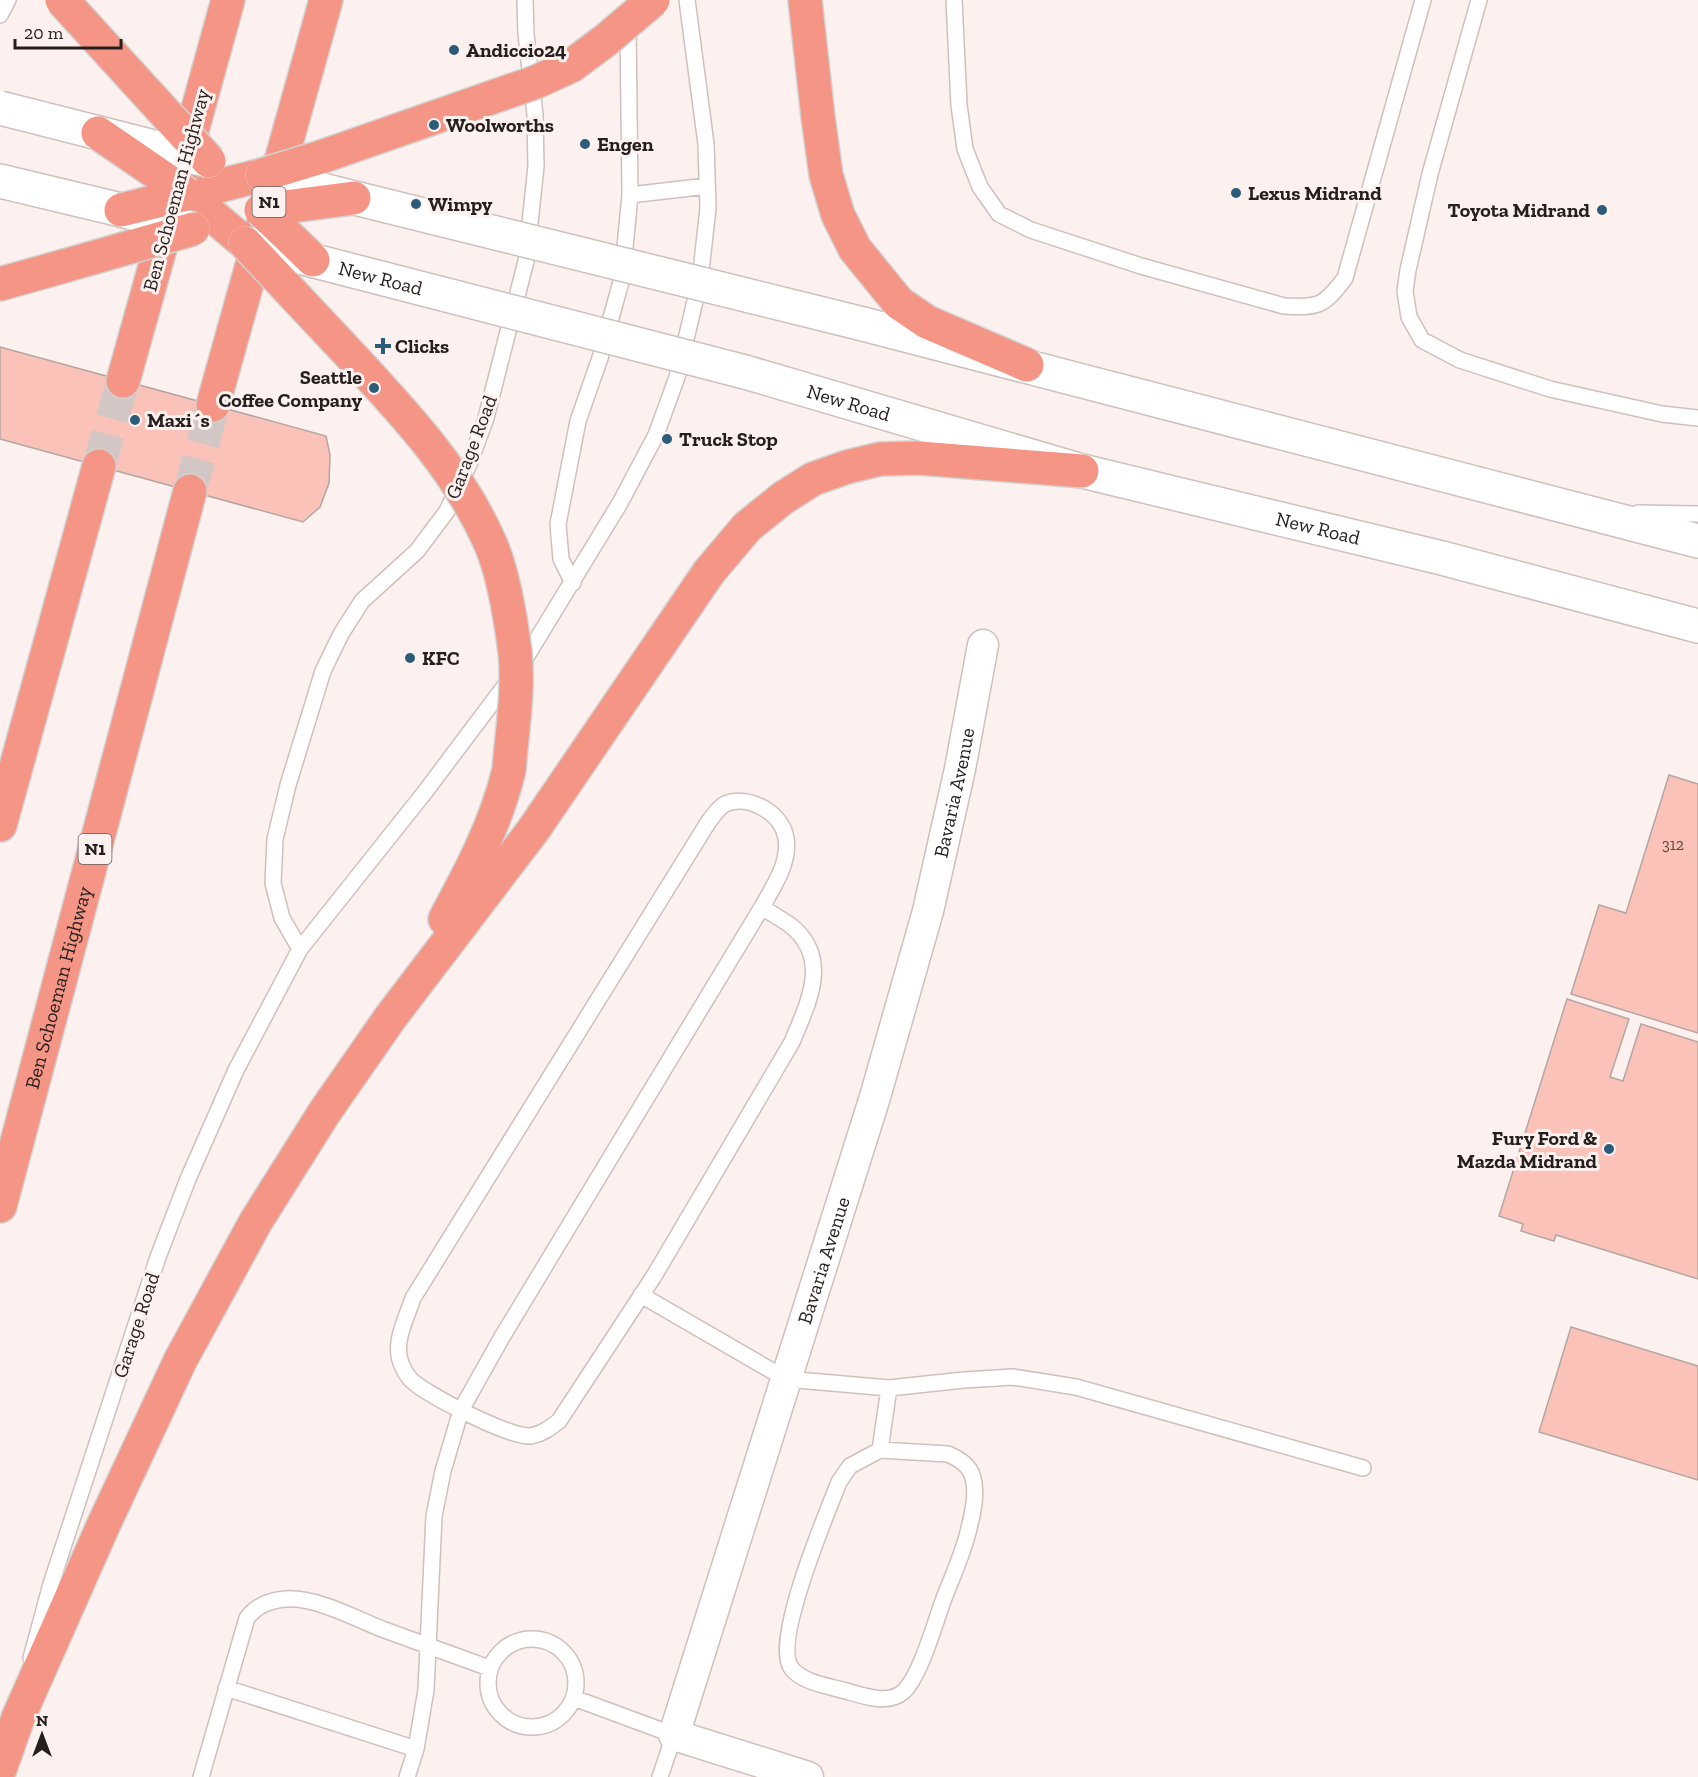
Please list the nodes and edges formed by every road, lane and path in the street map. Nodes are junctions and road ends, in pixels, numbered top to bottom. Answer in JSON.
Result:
{"nodes":[{"id":1,"x":8,"y":0,"type":"edge"},
{"id":2,"x":62,"y":0,"type":"edge"},
{"id":3,"x":228,"y":0,"type":"edge"},
{"id":4,"x":326,"y":0,"type":"edge"},
{"id":5,"x":525,"y":0,"type":"edge"},
{"id":6,"x":628,"y":0,"type":"edge"},
{"id":7,"x":653,"y":0,"type":"edge"},
{"id":8,"x":687,"y":0,"type":"edge"},
{"id":9,"x":805,"y":0,"type":"edge"},
{"id":10,"x":954,"y":0,"type":"edge"},
{"id":11,"x":1423,"y":0,"type":"edge"},
{"id":12,"x":1479,"y":0,"type":"edge"},
{"id":13,"x":0,"y":15,"type":"edge"},
{"id":14,"x":0,"y":108,"type":"edge"},
{"id":15,"x":98,"y":133,"type":"junction"},
{"id":16,"x":219,"y":172,"type":"junction"},
{"id":17,"x":262,"y":175,"type":"junction"},
{"id":18,"x":0,"y":181,"type":"edge"},
{"id":19,"x":707,"y":186,"type":"junction"},
{"id":20,"x":187,"y":194,"type":"junction"},
{"id":21,"x":630,"y":195,"type":"junction"},
{"id":22,"x":354,"y":198,"type":"junction"},
{"id":23,"x":121,"y":210,"type":"junction"},
{"id":24,"x":261,"y":210,"type":"junction"},
{"id":25,"x":206,"y":224,"type":"junction"},
{"id":26,"x":245,"y":243,"type":"junction"},
{"id":27,"x":313,"y":260,"type":"junction"},
{"id":28,"x":0,"y":284,"type":"edge"},
{"id":29,"x":1027,"y":365,"type":"junction"},
{"id":30,"x":123,"y":381,"type":"tunnel mouth"},
{"id":31,"x":213,"y":405,"type":"tunnel mouth"},
{"id":32,"x":1698,"y":418,"type":"edge"},
{"id":33,"x":99,"y":466,"type":"tunnel mouth"},
{"id":34,"x":1082,"y":471,"type":"junction"},
{"id":35,"x":190,"y":491,"type":"tunnel mouth"},
{"id":36,"x":1590,"y":512,"type":"junction"},
{"id":37,"x":1698,"y":514,"type":"edge"},
{"id":38,"x":1698,"y":541,"type":"edge"},
{"id":39,"x":573,"y":583,"type":"junction"},
{"id":40,"x":1698,"y":626,"type":"edge"},
{"id":41,"x":983,"y":645,"type":"dead end"},
{"id":42,"x":0,"y":825,"type":"edge"},
{"id":43,"x":762,"y":907,"type":"junction"},
{"id":44,"x":300,"y":949,"type":"junction"},
{"id":45,"x":390,"y":1017,"type":"junction"},
{"id":46,"x":0,"y":1206,"type":"edge"},
{"id":47,"x":641,"y":1295,"type":"junction"},
{"id":48,"x":786,"y":1379,"type":"junction"},
{"id":49,"x":889,"y":1388,"type":"junction"},
{"id":50,"x":461,"y":1410,"type":"junction"},
{"id":51,"x":880,"y":1450,"type":"junction"},
{"id":52,"x":1364,"y":1468,"type":"dead end"},
{"id":53,"x":428,"y":1647,"type":"junction"},
{"id":54,"x":489,"y":1668,"type":"junction"},
{"id":55,"x":226,"y":1688,"type":"junction"},
{"id":56,"x":574,"y":1698,"type":"junction"},
{"id":57,"x":18,"y":1718,"type":"junction"},
{"id":58,"x":674,"y":1735,"type":"junction"},
{"id":59,"x":416,"y":1749,"type":"junction"},
{"id":60,"x":0,"y":1769,"type":"edge"},
{"id":61,"x":201,"y":1777,"type":"edge"},
{"id":62,"x":408,"y":1777,"type":"edge"},
{"id":63,"x":660,"y":1777,"type":"edge"},
{"id":64,"x":808,"y":1777,"type":"edge"}],
"edges":[{"from":1,"to":13,"type":"lane"},
{"from":2,"to":16,"type":"highway","bridge":true},
{"from":3,"to":30,"type":"highway","name":"Ben Schoeman Highway"},
{"from":4,"to":31,"type":"highway","number":"N1"},
{"from":5,"to":44,"type":"lane","name":"Garage Road"},
{"from":6,"to":21,"type":"lane"},
{"from":7,"to":17,"type":"highway","bridge":true},
{"from":8,"to":19,"type":"lane","name":"Garage Road"},
{"from":9,"to":29,"type":"highway"},
{"from":10,"to":11,"type":"lane"},
{"from":12,"to":32,"type":"lane"},
{"from":14,"to":15,"type":"main road","bridge":true},
{"from":15,"to":16,"type":"main road","bridge":true},
{"from":15,"to":20,"type":"highway","bridge":true},
{"from":16,"to":17,"type":"main road"},
{"from":16,"to":20,"type":"highway"},
{"from":16,"to":24,"type":"highway"},
{"from":17,"to":22,"type":"main road","bridge":true},
{"from":18,"to":23,"type":"main road"},
{"from":19,"to":21,"type":"lane"},
{"from":19,"to":39,"type":"lane","name":"Garage Road"},
{"from":20,"to":23,"type":"highway","bridge":true},
{"from":20,"to":25,"type":"highway"},
{"from":21,"to":39,"type":"lane"},
{"from":22,"to":24,"type":"highway","bridge":true},
{"from":22,"to":29,"type":"main road","bridge":true},
{"from":23,"to":25,"type":"main road","bridge":true},
{"from":24,"to":25,"type":"highway"},
{"from":24,"to":27,"type":"highway","bridge":true},
{"from":25,"to":26,"type":"highway"},
{"from":25,"to":28,"type":"highway","bridge":true},
{"from":26,"to":27,"type":"main road","name":"New Road","bridge":true},
{"from":26,"to":45,"type":"highway","bridge":true},
{"from":27,"to":34,"type":"main road","name":"New Road","bridge":true},
{"from":29,"to":36,"type":"main road"},
{"from":33,"to":42,"type":"highway"},
{"from":34,"to":40,"type":"main road","name":"New Road"},
{"from":34,"to":45,"type":"highway"},
{"from":35,"to":46,"type":"highway","name":"Ben Schoeman Highway","number":"N1"},
{"from":36,"to":37,"type":"lane"},
{"from":36,"to":38,"type":"main road"},
{"from":39,"to":44,"type":"lane","name":"Garage Road"},
{"from":41,"to":48,"type":"street","name":"Bavaria Avenue"},
{"from":43,"to":47,"type":"lane"},
{"from":43,"to":50,"type":"lane"},
{"from":43,"to":50,"type":"lane"},
{"from":44,"to":57,"type":"lane","name":"Garage Road"},
{"from":45,"to":57,"type":"highway"},
{"from":47,"to":48,"type":"lane"},
{"from":47,"to":50,"type":"lane"},
{"from":48,"to":49,"type":"lane"},
{"from":48,"to":58,"type":"street","name":"Bavaria Avenue"},
{"from":49,"to":51,"type":"lane"},
{"from":49,"to":52,"type":"lane"},
{"from":50,"to":53,"type":"lane"},
{"from":51,"to":51,"type":"lane"},
{"from":53,"to":54,"type":"lane"},
{"from":53,"to":55,"type":"lane"},
{"from":53,"to":59,"type":"lane"},
{"from":54,"to":56,"type":"lane"},
{"from":54,"to":56,"type":"lane"},
{"from":55,"to":59,"type":"lane"},
{"from":55,"to":61,"type":"lane"},
{"from":56,"to":58,"type":"lane"},
{"from":57,"to":60,"type":"highway"},
{"from":58,"to":63,"type":"lane"},
{"from":58,"to":64,"type":"street"},
{"from":59,"to":62,"type":"lane"}]}
